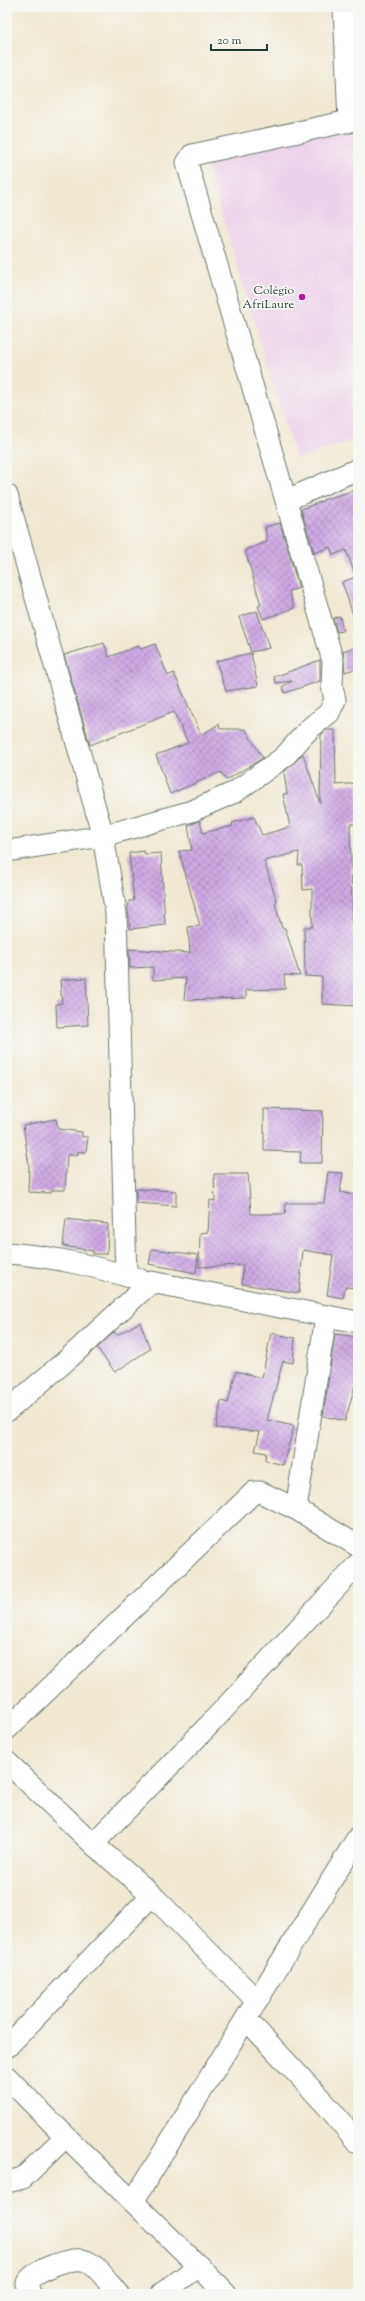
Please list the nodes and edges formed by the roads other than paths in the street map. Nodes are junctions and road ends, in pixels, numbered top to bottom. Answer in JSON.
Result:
{"nodes":[{"id":1,"x":344,"y":7,"type":"edge"},
{"id":2,"x":353,"y":121,"type":"edge"},
{"id":3,"x":358,"y":469,"type":"edge"},
{"id":4,"x":7,"y":495,"type":"edge"},
{"id":5,"x":287,"y":500,"type":"junction"},
{"id":6,"x":103,"y":836,"type":"junction"},
{"id":7,"x":7,"y":851,"type":"edge"},
{"id":8,"x":7,"y":1253,"type":"edge"},
{"id":9,"x":126,"y":1276,"type":"junction"},
{"id":10,"x":151,"y":1282,"type":"junction"},
{"id":11,"x":326,"y":1317,"type":"junction"},
{"id":12,"x":358,"y":1322,"type":"edge"},
{"id":13,"x":7,"y":1410,"type":"edge"},
{"id":14,"x":296,"y":1509,"type":"junction"},
{"id":15,"x":358,"y":1546,"type":"edge"},
{"id":16,"x":358,"y":1564,"type":"edge"},
{"id":17,"x":7,"y":1729,"type":"edge"},
{"id":18,"x":7,"y":1762,"type":"edge"},
{"id":19,"x":358,"y":1837,"type":"edge"},
{"id":20,"x":93,"y":1844,"type":"junction"},
{"id":21,"x":152,"y":1895,"type":"junction"},
{"id":22,"x":257,"y":2001,"type":"junction"},
{"id":23,"x":246,"y":2020,"type":"junction"},
{"id":24,"x":7,"y":2047,"type":"edge"},
{"id":25,"x":7,"y":2076,"type":"edge"},
{"id":26,"x":65,"y":2137,"type":"junction"},
{"id":27,"x":358,"y":2143,"type":"edge"},
{"id":28,"x":7,"y":2182,"type":"edge"},
{"id":29,"x":134,"y":2200,"type":"junction"},
{"id":30,"x":199,"y":2266,"type":"junction"},
{"id":31,"x":30,"y":2294,"type":"edge"},
{"id":32,"x":118,"y":2294,"type":"edge"},
{"id":33,"x":161,"y":2294,"type":"edge"},
{"id":34,"x":226,"y":2294,"type":"edge"}],
"edges":[{"from":1,"to":2,"type":"street"},
{"from":2,"to":5,"type":"street"},
{"from":3,"to":5,"type":"street"},
{"from":4,"to":6,"type":"street"},
{"from":5,"to":6,"type":"street"},
{"from":6,"to":7,"type":"street"},
{"from":6,"to":9,"type":"street"},
{"from":8,"to":9,"type":"street"},
{"from":9,"to":10,"type":"street"},
{"from":10,"to":11,"type":"street"},
{"from":10,"to":13,"type":"street"},
{"from":11,"to":12,"type":"street"},
{"from":11,"to":14,"type":"street"},
{"from":14,"to":15,"type":"street"},
{"from":14,"to":17,"type":"street"},
{"from":16,"to":20,"type":"street"},
{"from":18,"to":20,"type":"street"},
{"from":19,"to":22,"type":"street"},
{"from":20,"to":21,"type":"street"},
{"from":21,"to":22,"type":"street"},
{"from":21,"to":24,"type":"street"},
{"from":22,"to":23,"type":"street"},
{"from":23,"to":27,"type":"street"},
{"from":23,"to":29,"type":"street"},
{"from":25,"to":26,"type":"street"},
{"from":26,"to":28,"type":"street"},
{"from":26,"to":29,"type":"street"},
{"from":29,"to":30,"type":"street"},
{"from":30,"to":33,"type":"street"},
{"from":30,"to":34,"type":"street"},
{"from":31,"to":32,"type":"street"}]}
